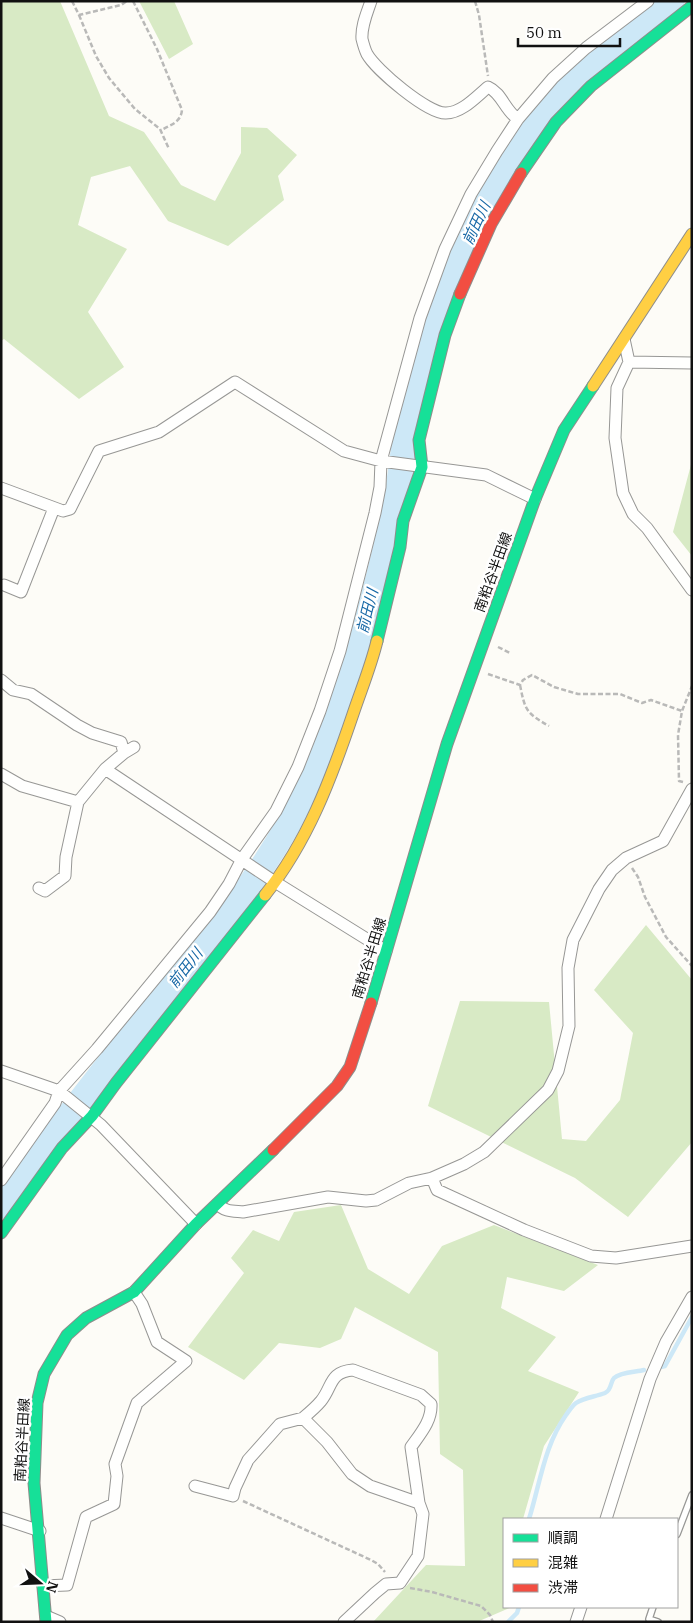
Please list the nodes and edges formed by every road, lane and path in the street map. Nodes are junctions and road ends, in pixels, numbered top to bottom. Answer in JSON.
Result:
{"nodes":[{"id":1,"x":72,"y":1,"type":"edge"},
{"id":2,"x":127,"y":1,"type":"edge"},
{"id":3,"x":133,"y":1,"type":"edge"},
{"id":4,"x":371,"y":1,"type":"edge"},
{"id":5,"x":475,"y":1,"type":"edge"},
{"id":6,"x":648,"y":1,"type":"edge"},
{"id":7,"x":692,"y":6,"type":"edge"},
{"id":8,"x":79,"y":15,"type":"junction"},
{"id":9,"x":488,"y":87,"type":"junction"},
{"id":10,"x":518,"y":119,"type":"junction"},
{"id":11,"x":161,"y":130,"type":"junction"},
{"id":12,"x":169,"y":149,"type":"dead end"},
{"id":13,"x":692,"y":234,"type":"edge"},
{"id":14,"x":624,"y":340,"type":"junction"},
{"id":15,"x":629,"y":362,"type":"junction"},
{"id":16,"x":692,"y":363,"type":"edge"},
{"id":17,"x":381,"y":461,"type":"junction"},
{"id":18,"x":422,"y":467,"type":"junction"},
{"id":19,"x":1,"y":488,"type":"edge"},
{"id":20,"x":535,"y":498,"type":"junction"},
{"id":21,"x":54,"y":508,"type":"junction"},
{"id":22,"x":4,"y":585,"type":"dead end"},
{"id":23,"x":692,"y":590,"type":"edge"},
{"id":24,"x":474,"y":670,"type":"junction"},
{"id":25,"x":1,"y":680,"type":"edge"},
{"id":26,"x":520,"y":685,"type":"junction"},
{"id":27,"x":692,"y":686,"type":"edge"},
{"id":28,"x":682,"y":711,"type":"junction"},
{"id":29,"x":548,"y":726,"type":"dead end"},
{"id":30,"x":134,"y":747,"type":"dead end"},
{"id":31,"x":124,"y":753,"type":"junction"},
{"id":32,"x":105,"y":769,"type":"junction"},
{"id":33,"x":1,"y":774,"type":"edge"},
{"id":34,"x":689,"y":786,"type":"edge"},
{"id":35,"x":78,"y":802,"type":"junction"},
{"id":36,"x":626,"y":858,"type":"junction"},
{"id":37,"x":245,"y":861,"type":"junction"},
{"id":38,"x":272,"y":879,"type":"junction"},
{"id":39,"x":39,"y":888,"type":"dead end"},
{"id":40,"x":386,"y":951,"type":"junction"},
{"id":41,"x":692,"y":966,"type":"edge"},
{"id":42,"x":1,"y":1071,"type":"edge"},
{"id":43,"x":62,"y":1093,"type":"junction"},
{"id":44,"x":92,"y":1116,"type":"junction"},
{"id":45,"x":432,"y":1178,"type":"junction"},
{"id":46,"x":1,"y":1180,"type":"edge"},
{"id":47,"x":218,"y":1204,"type":"junction"},
{"id":48,"x":196,"y":1224,"type":"junction"},
{"id":49,"x":1,"y":1233,"type":"edge"},
{"id":50,"x":692,"y":1246,"type":"edge"},
{"id":51,"x":134,"y":1292,"type":"junction"},
{"id":52,"x":691,"y":1302,"type":"edge"},
{"id":53,"x":303,"y":1418,"type":"junction"},
{"id":54,"x":195,"y":1486,"type":"dead end"},
{"id":55,"x":692,"y":1495,"type":"edge"},
{"id":56,"x":233,"y":1496,"type":"junction"},
{"id":57,"x":418,"y":1503,"type":"junction"},
{"id":58,"x":1,"y":1518,"type":"edge"},
{"id":59,"x":606,"y":1518,"type":"edge"},
{"id":60,"x":40,"y":1531,"type":"junction"},
{"id":61,"x":678,"y":1531,"type":"edge"},
{"id":62,"x":396,"y":1583,"type":"junction"},
{"id":63,"x":43,"y":1586,"type":"junction"},
{"id":64,"x":581,"y":1608,"type":"edge"},
{"id":65,"x":653,"y":1608,"type":"edge"},
{"id":66,"x":46,"y":1619,"type":"edge"},
{"id":67,"x":60,"y":1622,"type":"edge"},
{"id":68,"x":344,"y":1622,"type":"edge"},
{"id":69,"x":493,"y":1622,"type":"edge"},
{"id":70,"x":576,"y":1622,"type":"edge"},
{"id":71,"x":658,"y":1622,"type":"edge"}],
"edges":[{"from":1,"to":8,"type":"path"},
{"from":2,"to":8,"type":"path"},
{"from":3,"to":11,"type":"path"},
{"from":4,"to":9,"type":"street"},
{"from":5,"to":9,"type":"path"},
{"from":6,"to":10,"type":"street"},
{"from":7,"to":18,"type":"main road"},
{"from":8,"to":11,"type":"path"},
{"from":9,"to":10,"type":"street"},
{"from":10,"to":17,"type":"street"},
{"from":11,"to":12,"type":"path"},
{"from":13,"to":14,"type":"main road","name":"南粕谷半田線"},
{"from":14,"to":15,"type":"street"},
{"from":14,"to":20,"type":"main road","name":"南粕谷半田線"},
{"from":15,"to":16,"type":"street"},
{"from":15,"to":23,"type":"street"},
{"from":17,"to":18,"type":"street"},
{"from":17,"to":21,"type":"street"},
{"from":17,"to":37,"type":"street"},
{"from":18,"to":20,"type":"street"},
{"from":18,"to":38,"type":"main road"},
{"from":19,"to":21,"type":"street"},
{"from":20,"to":24,"type":"main road","name":"南粕谷半田線"},
{"from":21,"to":22,"type":"street"},
{"from":24,"to":26,"type":"path"},
{"from":24,"to":40,"type":"main road","name":"南粕谷半田線"},
{"from":25,"to":31,"type":"street"},
{"from":26,"to":28,"type":"path"},
{"from":26,"to":29,"type":"path"},
{"from":27,"to":28,"type":"path"},
{"from":28,"to":34,"type":"path"},
{"from":30,"to":31,"type":"street"},
{"from":31,"to":32,"type":"street"},
{"from":32,"to":35,"type":"street"},
{"from":32,"to":37,"type":"street"},
{"from":33,"to":35,"type":"street"},
{"from":34,"to":36,"type":"street"},
{"from":35,"to":39,"type":"street"},
{"from":36,"to":41,"type":"path"},
{"from":36,"to":45,"type":"street"},
{"from":37,"to":38,"type":"street"},
{"from":37,"to":43,"type":"street"},
{"from":38,"to":40,"type":"street"},
{"from":38,"to":44,"type":"main road"},
{"from":40,"to":47,"type":"main road","name":"南粕谷半田線"},
{"from":42,"to":43,"type":"street"},
{"from":43,"to":44,"type":"street"},
{"from":43,"to":46,"type":"street"},
{"from":44,"to":48,"type":"street"},
{"from":44,"to":49,"type":"main road"},
{"from":45,"to":47,"type":"street"},
{"from":45,"to":50,"type":"street"},
{"from":47,"to":48,"type":"main road","name":"南粕谷半田線"},
{"from":48,"to":51,"type":"main road","name":"南粕谷半田線"},
{"from":51,"to":60,"type":"main road","name":"南粕谷半田線"},
{"from":51,"to":63,"type":"street"},
{"from":52,"to":59,"type":"street"},
{"from":53,"to":56,"type":"street"},
{"from":53,"to":57,"type":"street"},
{"from":53,"to":57,"type":"street"},
{"from":54,"to":56,"type":"street"},
{"from":55,"to":61,"type":"lane"},
{"from":56,"to":62,"type":"path"},
{"from":57,"to":62,"type":"street"},
{"from":58,"to":60,"type":"street"},
{"from":60,"to":63,"type":"main road","name":"南粕谷半田線"},
{"from":62,"to":68,"type":"street"},
{"from":62,"to":69,"type":"path"},
{"from":63,"to":66,"type":"main road","name":"南粕谷半田線"},
{"from":64,"to":70,"type":"street"},
{"from":65,"to":71,"type":"lane"},
{"from":66,"to":67,"type":"street"}]}
